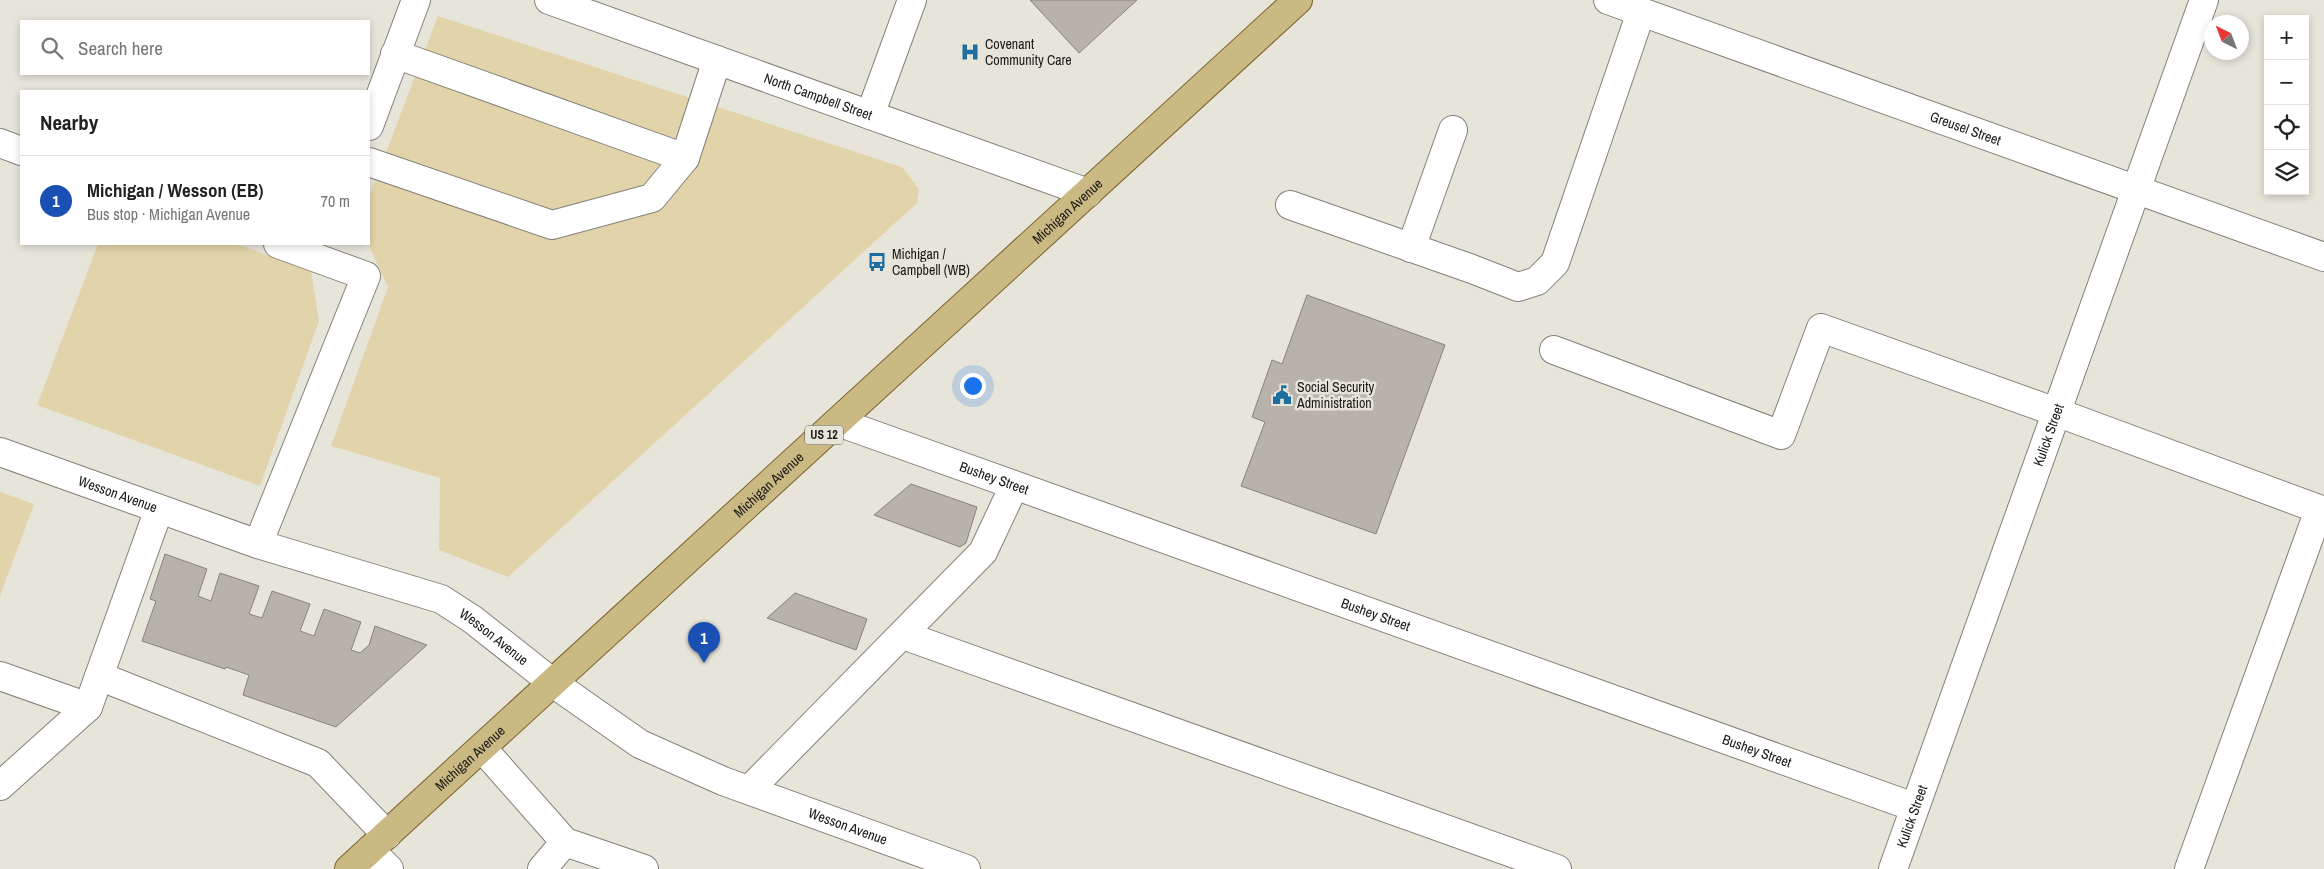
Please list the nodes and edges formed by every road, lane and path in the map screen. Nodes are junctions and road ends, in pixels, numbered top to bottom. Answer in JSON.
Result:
{"nodes":[{"id":1,"x":416,"y":0,"type":"edge"},
{"id":2,"x":549,"y":0,"type":"edge"},
{"id":3,"x":912,"y":0,"type":"edge"},
{"id":4,"x":1298,"y":0,"type":"edge"},
{"id":5,"x":2204,"y":0,"type":"edge"},
{"id":6,"x":1626,"y":5,"type":"edge"},
{"id":7,"x":395,"y":54,"type":"junction"},
{"id":8,"x":717,"y":60,"type":"junction"},
{"id":9,"x":870,"y":115,"type":"junction"},
{"id":10,"x":370,"y":123,"type":"edge"},
{"id":11,"x":1453,"y":130,"type":"dead end"},
{"id":12,"x":0,"y":143,"type":"edge"},
{"id":13,"x":20,"y":151,"type":"edge"},
{"id":14,"x":685,"y":158,"type":"junction"},
{"id":15,"x":370,"y":162,"type":"edge"},
{"id":16,"x":2136,"y":190,"type":"junction"},
{"id":17,"x":1088,"y":193,"type":"junction"},
{"id":18,"x":1290,"y":205,"type":"dead end"},
{"id":19,"x":284,"y":245,"type":"edge"},
{"id":20,"x":1410,"y":248,"type":"junction"},
{"id":21,"x":321,"y":251,"type":"edge"},
{"id":22,"x":2324,"y":258,"type":"edge"},
{"id":23,"x":1554,"y":350,"type":"dead end"},
{"id":24,"x":2056,"y":412,"type":"junction"},
{"id":25,"x":838,"y":422,"type":"junction"},
{"id":26,"x":0,"y":452,"type":"edge"},
{"id":27,"x":1014,"y":486,"type":"junction"},
{"id":28,"x":159,"y":509,"type":"junction"},
{"id":29,"x":2322,"y":511,"type":"edge"},
{"id":30,"x":258,"y":544,"type":"junction"},
{"id":31,"x":903,"y":635,"type":"junction"},
{"id":32,"x":0,"y":676,"type":"edge"},
{"id":33,"x":99,"y":676,"type":"junction"},
{"id":34,"x":553,"y":683,"type":"junction"},
{"id":35,"x":88,"y":707,"type":"junction"},
{"id":36,"x":482,"y":748,"type":"junction"},
{"id":37,"x":0,"y":786,"type":"edge"},
{"id":38,"x":749,"y":790,"type":"junction"},
{"id":39,"x":1914,"y":807,"type":"junction"},
{"id":40,"x":565,"y":842,"type":"junction"},
{"id":41,"x":378,"y":843,"type":"junction"},
{"id":42,"x":928,"y":863,"type":"edge"},
{"id":43,"x":349,"y":869,"type":"edge"},
{"id":44,"x":389,"y":869,"type":"edge"},
{"id":45,"x":542,"y":869,"type":"edge"},
{"id":46,"x":644,"y":869,"type":"edge"},
{"id":47,"x":966,"y":869,"type":"edge"},
{"id":48,"x":1557,"y":869,"type":"edge"},
{"id":49,"x":1892,"y":869,"type":"edge"},
{"id":50,"x":2189,"y":869,"type":"edge"}],
"edges":[{"from":1,"to":7,"type":"street"},
{"from":2,"to":8,"type":"street","name":"North Campbell Street"},
{"from":3,"to":9,"type":"street"},
{"from":4,"to":17,"type":"main road","name":"Michigan Avenue","number":"US 12"},
{"from":5,"to":16,"type":"street","name":"Kulick Street"},
{"from":6,"to":16,"type":"street","name":"Greusel Street"},
{"from":6,"to":20,"type":"street"},
{"from":7,"to":10,"type":"street"},
{"from":7,"to":14,"type":"street"},
{"from":8,"to":9,"type":"street","name":"North Campbell Street"},
{"from":8,"to":14,"type":"street"},
{"from":9,"to":17,"type":"street","name":"North Campbell Street"},
{"from":11,"to":20,"type":"street"},
{"from":12,"to":13,"type":"street"},
{"from":14,"to":15,"type":"street"},
{"from":16,"to":22,"type":"street","name":"Greusel Street"},
{"from":16,"to":24,"type":"street","name":"Kulick Street"},
{"from":17,"to":25,"type":"main road","name":"Michigan Avenue","number":"US 12"},
{"from":18,"to":20,"type":"street"},
{"from":19,"to":21,"type":"street"},
{"from":21,"to":30,"type":"street"},
{"from":23,"to":24,"type":"street"},
{"from":24,"to":29,"type":"street"},
{"from":24,"to":39,"type":"street","name":"Kulick Street"},
{"from":25,"to":27,"type":"street","name":"Bushey Street"},
{"from":25,"to":34,"type":"main road","name":"Michigan Avenue","number":"US 12"},
{"from":26,"to":28,"type":"street","name":"Wesson Avenue"},
{"from":27,"to":31,"type":"street"},
{"from":27,"to":39,"type":"street","name":"Bushey Street"},
{"from":28,"to":30,"type":"street","name":"Wesson Avenue"},
{"from":28,"to":33,"type":"street"},
{"from":29,"to":50,"type":"street"},
{"from":30,"to":34,"type":"street","name":"Wesson Avenue"},
{"from":31,"to":38,"type":"street"},
{"from":31,"to":48,"type":"street"},
{"from":32,"to":35,"type":"street"},
{"from":33,"to":35,"type":"street"},
{"from":33,"to":41,"type":"street"},
{"from":34,"to":36,"type":"main road","name":"Michigan Avenue","number":"US 12"},
{"from":34,"to":38,"type":"street","name":"Wesson Avenue"},
{"from":35,"to":37,"type":"street"},
{"from":36,"to":40,"type":"street"},
{"from":36,"to":41,"type":"main road","name":"Michigan Avenue","number":"US 12"},
{"from":38,"to":42,"type":"street","name":"Wesson Avenue"},
{"from":39,"to":49,"type":"street","name":"Kulick Street"},
{"from":40,"to":45,"type":"street"},
{"from":40,"to":46,"type":"street"},
{"from":41,"to":43,"type":"main road","name":"Michigan Avenue","number":"US 12"},
{"from":41,"to":44,"type":"street"},
{"from":42,"to":47,"type":"street","name":"Wesson Avenue"}]}
